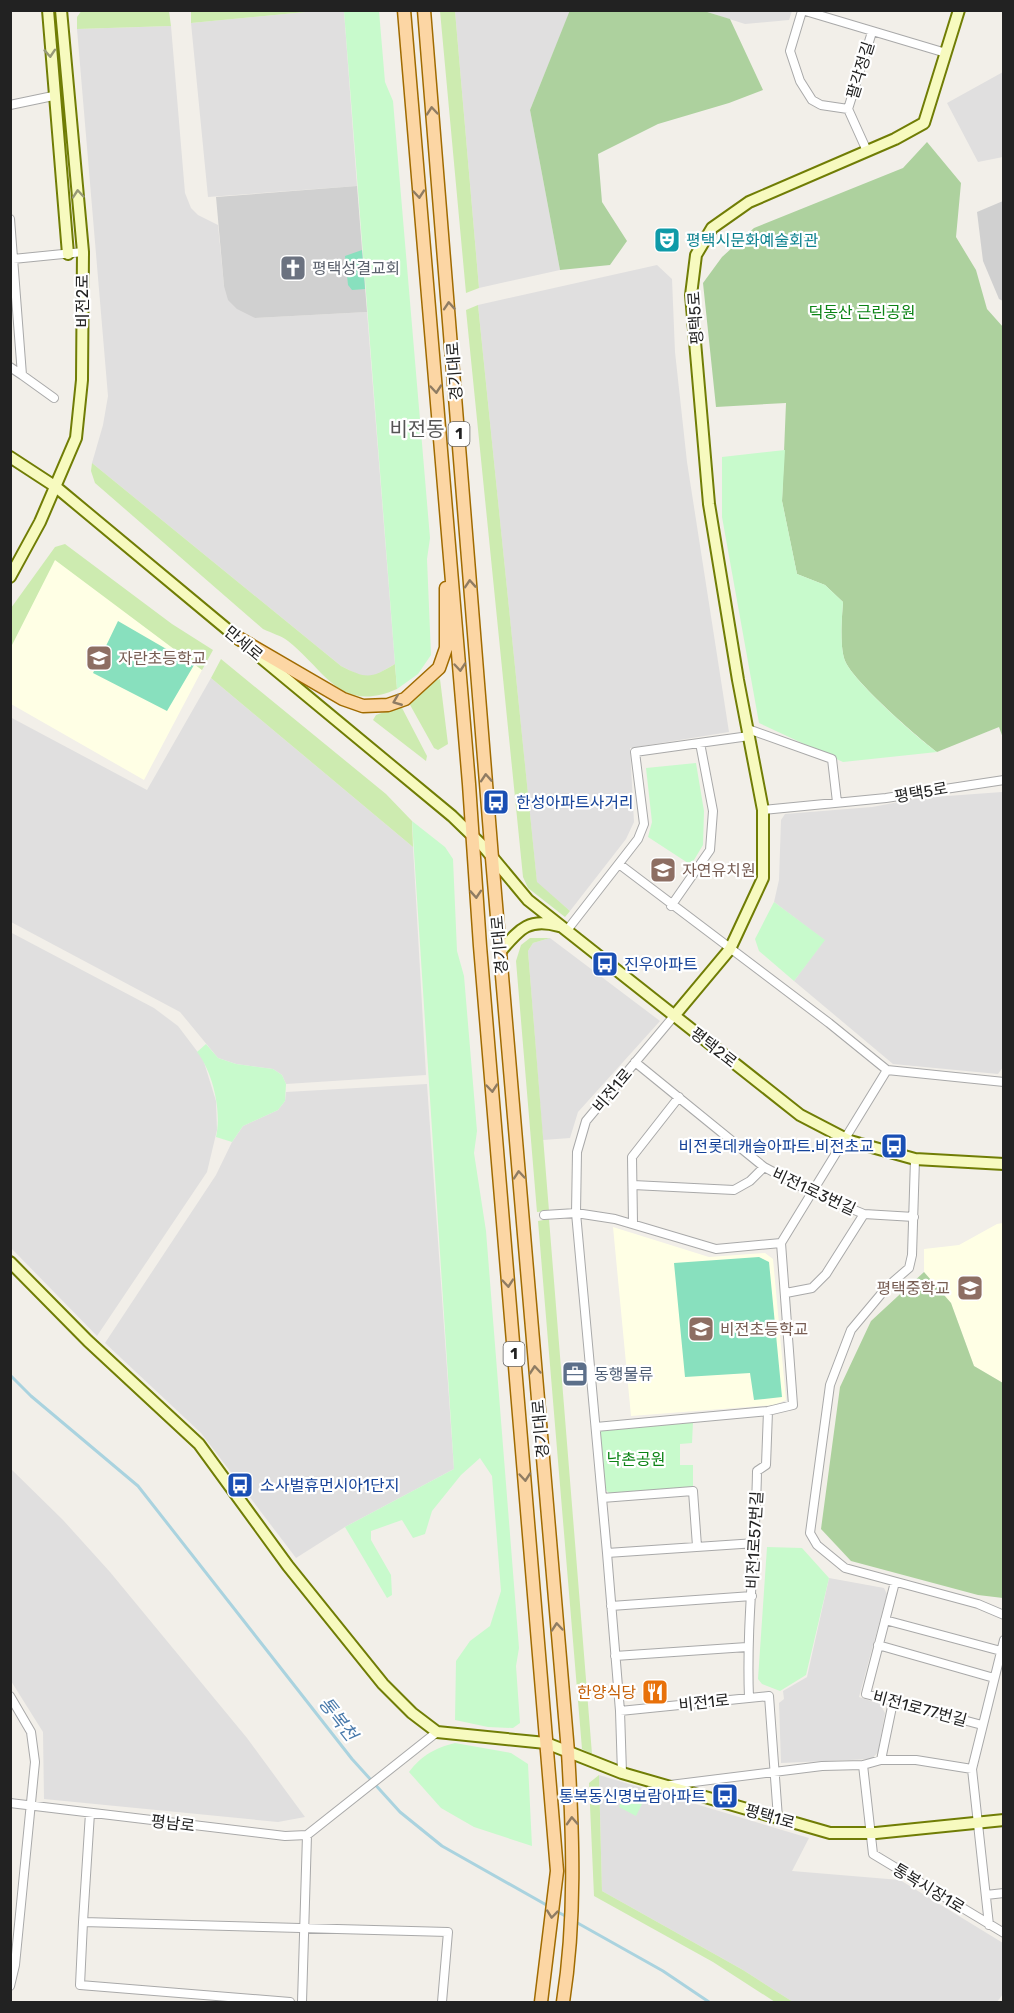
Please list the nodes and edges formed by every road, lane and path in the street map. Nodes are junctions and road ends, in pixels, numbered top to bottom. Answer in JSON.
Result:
{"nodes":[{"id":1,"x":48,"y":10,"type":"edge"},
{"id":2,"x":61,"y":10,"type":"edge"},
{"id":3,"x":404,"y":10,"type":"edge"},
{"id":4,"x":424,"y":10,"type":"edge"},
{"id":5,"x":959,"y":10,"type":"edge"},
{"id":6,"x":802,"y":11,"type":"edge"},
{"id":7,"x":872,"y":32,"type":"junction"},
{"id":8,"x":946,"y":53,"type":"junction"},
{"id":9,"x":53,"y":96,"type":"junction"},
{"id":10,"x":10,"y":105,"type":"edge"},
{"id":11,"x":848,"y":109,"type":"junction"},
{"id":12,"x":867,"y":151,"type":"junction"},
{"id":13,"x":10,"y":219,"type":"edge"},
{"id":14,"x":83,"y":252,"type":"junction"},
{"id":15,"x":68,"y":254,"type":"junction"},
{"id":16,"x":13,"y":259,"type":"junction"},
{"id":17,"x":10,"y":368,"type":"edge"},
{"id":18,"x":22,"y":375,"type":"junction"},
{"id":19,"x":54,"y":398,"type":"dead end"},
{"id":20,"x":10,"y":457,"type":"edge"},
{"id":21,"x":56,"y":488,"type":"junction"},
{"id":22,"x":451,"y":561,"type":"junction"},
{"id":23,"x":10,"y":577,"type":"edge"},
{"id":24,"x":235,"y":636,"type":"junction"},
{"id":25,"x":748,"y":733,"type":"junction"},
{"id":26,"x":700,"y":743,"type":"junction"},
{"id":27,"x":1004,"y":780,"type":"edge"},
{"id":28,"x":837,"y":802,"type":"junction"},
{"id":29,"x":763,"y":810,"type":"junction"},
{"id":30,"x":473,"y":836,"type":"junction"},
{"id":31,"x":492,"y":858,"type":"junction"},
{"id":32,"x":619,"y":864,"type":"junction"},
{"id":33,"x":671,"y":906,"type":"junction"},
{"id":34,"x":567,"y":929,"type":"junction"},
{"id":35,"x":729,"y":949,"type":"junction"},
{"id":36,"x":500,"y":952,"type":"junction"},
{"id":37,"x":675,"y":1016,"type":"junction"},
{"id":38,"x":635,"y":1062,"type":"junction"},
{"id":39,"x":887,"y":1070,"type":"junction"},
{"id":40,"x":1004,"y":1082,"type":"edge"},
{"id":41,"x":679,"y":1097,"type":"junction"},
{"id":42,"x":846,"y":1139,"type":"junction"},
{"id":43,"x":915,"y":1160,"type":"junction"},
{"id":44,"x":1004,"y":1164,"type":"edge"},
{"id":45,"x":764,"y":1167,"type":"junction"},
{"id":46,"x":633,"y":1185,"type":"junction"},
{"id":47,"x":813,"y":1193,"type":"junction"},
{"id":48,"x":576,"y":1213,"type":"junction"},
{"id":49,"x":864,"y":1214,"type":"junction"},
{"id":50,"x":544,"y":1215,"type":"dead end"},
{"id":51,"x":914,"y":1217,"type":"junction"},
{"id":52,"x":633,"y":1223,"type":"junction"},
{"id":53,"x":781,"y":1243,"type":"junction"},
{"id":54,"x":10,"y":1262,"type":"edge"},
{"id":55,"x":786,"y":1293,"type":"junction"},
{"id":56,"x":768,"y":1411,"type":"junction"},
{"id":57,"x":596,"y":1427,"type":"junction"},
{"id":58,"x":602,"y":1498,"type":"junction"},
{"id":59,"x":756,"y":1543,"type":"junction"},
{"id":60,"x":698,"y":1546,"type":"junction"},
{"id":61,"x":607,"y":1554,"type":"junction"},
{"id":62,"x":895,"y":1582,"type":"junction"},
{"id":63,"x":752,"y":1596,"type":"junction"},
{"id":64,"x":611,"y":1606,"type":"junction"},
{"id":65,"x":1004,"y":1615,"type":"edge"},
{"id":66,"x":885,"y":1620,"type":"junction"},
{"id":67,"x":1004,"y":1641,"type":"edge"},
{"id":68,"x":878,"y":1645,"type":"junction"},
{"id":69,"x":747,"y":1647,"type":"junction"},
{"id":70,"x":1001,"y":1651,"type":"junction"},
{"id":71,"x":615,"y":1656,"type":"junction"},
{"id":72,"x":994,"y":1678,"type":"junction"},
{"id":73,"x":10,"y":1696,"type":"edge"},
{"id":74,"x":749,"y":1698,"type":"junction"},
{"id":75,"x":894,"y":1702,"type":"junction"},
{"id":76,"x":620,"y":1711,"type":"junction"},
{"id":77,"x":982,"y":1725,"type":"junction"},
{"id":78,"x":437,"y":1732,"type":"junction"},
{"id":79,"x":546,"y":1743,"type":"junction"},
{"id":80,"x":568,"y":1752,"type":"junction"},
{"id":81,"x":880,"y":1760,"type":"junction"},
{"id":82,"x":863,"y":1765,"type":"junction"},
{"id":83,"x":972,"y":1769,"type":"junction"},
{"id":84,"x":775,"y":1771,"type":"junction"},
{"id":85,"x":621,"y":1773,"type":"junction"},
{"id":86,"x":666,"y":1786,"type":"junction"},
{"id":87,"x":10,"y":1803,"type":"edge"},
{"id":88,"x":30,"y":1805,"type":"junction"},
{"id":89,"x":90,"y":1813,"type":"junction"},
{"id":90,"x":778,"y":1818,"type":"junction"},
{"id":91,"x":1004,"y":1820,"type":"edge"},
{"id":92,"x":976,"y":1822,"type":"junction"},
{"id":93,"x":869,"y":1833,"type":"junction"},
{"id":94,"x":307,"y":1835,"type":"junction"},
{"id":95,"x":1004,"y":1893,"type":"edge"},
{"id":96,"x":986,"y":1895,"type":"junction"},
{"id":97,"x":83,"y":1922,"type":"junction"},
{"id":98,"x":989,"y":1925,"type":"junction"},
{"id":99,"x":303,"y":1930,"type":"junction"},
{"id":100,"x":1004,"y":1934,"type":"edge"},
{"id":101,"x":10,"y":1986,"type":"edge"},
{"id":102,"x":541,"y":2001,"type":"edge"},
{"id":103,"x":290,"y":2002,"type":"edge"},
{"id":104,"x":302,"y":2002,"type":"edge"},
{"id":105,"x":442,"y":2002,"type":"edge"},
{"id":106,"x":563,"y":2002,"type":"edge"}],
"edges":[{"from":1,"to":9,"type":"street","one_way":true},
{"from":14,"to":2,"type":"street","name":"비전2로","one_way":true},
{"from":3,"to":22,"type":"main road","name":"경기대로","number":"1","one_way":true},
{"from":31,"to":4,"type":"main road","name":"경기대로","number":"1","one_way":true},
{"from":5,"to":8,"type":"street","name":"평택5로"},
{"from":6,"to":7,"type":"street","name":"팔각정길"},
{"from":6,"to":11,"type":"street","name":"팔각정길"},
{"from":7,"to":8,"type":"street","name":"팔각정길"},
{"from":7,"to":11,"type":"street","name":"팔각정길"},
{"from":8,"to":12,"type":"street","name":"평택5로"},
{"from":9,"to":10,"type":"street"},
{"from":9,"to":15,"type":"street"},
{"from":11,"to":12,"type":"street","name":"팔각정길"},
{"from":12,"to":25,"type":"street","name":"평택5로"},
{"from":13,"to":16,"type":"street"},
{"from":14,"to":15,"type":"street"},
{"from":14,"to":21,"type":"street","name":"비전2로"},
{"from":15,"to":16,"type":"street"},
{"from":16,"to":18,"type":"street"},
{"from":17,"to":18,"type":"street"},
{"from":18,"to":19,"type":"street"},
{"from":20,"to":21,"type":"street","name":"만세로"},
{"from":21,"to":23,"type":"street","name":"비전2로"},
{"from":21,"to":24,"type":"street","name":"만세로"},
{"from":22,"to":24,"type":"main road","one_way":true},
{"from":22,"to":30,"type":"main road","name":"경기대로","number":"1","one_way":true},
{"from":24,"to":30,"type":"street","name":"만세로"},
{"from":25,"to":26,"type":"street"},
{"from":25,"to":28,"type":"street"},
{"from":25,"to":29,"type":"street","name":"평택5로"},
{"from":26,"to":32,"type":"street"},
{"from":26,"to":33,"type":"street"},
{"from":27,"to":28,"type":"street","name":"평택5로"},
{"from":28,"to":29,"type":"street","name":"평택5로"},
{"from":29,"to":35,"type":"street","name":"평택5로"},
{"from":30,"to":31,"type":"street","name":"평택2로"},
{"from":30,"to":79,"type":"main road","name":"경기대로","number":"1","one_way":true},
{"from":31,"to":34,"type":"street","name":"평택2로"},
{"from":31,"to":36,"type":"main road","name":"경기대로","number":"1"},
{"from":32,"to":33,"type":"street"},
{"from":32,"to":34,"type":"street"},
{"from":33,"to":35,"type":"street"},
{"from":34,"to":36,"type":"street"},
{"from":34,"to":37,"type":"street","name":"평택2로"},
{"from":35,"to":37,"type":"street","name":"평택5로"},
{"from":35,"to":39,"type":"street"},
{"from":80,"to":36,"type":"main road","name":"경기대로","number":"1","one_way":true},
{"from":37,"to":38,"type":"street","name":"비전1로"},
{"from":37,"to":42,"type":"street","name":"평택2로"},
{"from":38,"to":41,"type":"street","name":"비전1로3번길"},
{"from":38,"to":48,"type":"street","name":"비전1로"},
{"from":39,"to":40,"type":"street"},
{"from":39,"to":42,"type":"street"},
{"from":41,"to":45,"type":"street","name":"비전1로3번길"},
{"from":41,"to":46,"type":"street"},
{"from":42,"to":43,"type":"street","name":"평택2로"},
{"from":42,"to":47,"type":"street"},
{"from":43,"to":44,"type":"street","name":"평택2로"},
{"from":43,"to":51,"type":"street"},
{"from":45,"to":46,"type":"street","name":"비전1로3번길"},
{"from":45,"to":47,"type":"street","name":"비전1로3번길"},
{"from":46,"to":52,"type":"street"},
{"from":47,"to":49,"type":"street","name":"비전1로3번길"},
{"from":47,"to":53,"type":"street"},
{"from":48,"to":50,"type":"street"},
{"from":48,"to":52,"type":"street"},
{"from":48,"to":57,"type":"street","name":"비전1로"},
{"from":49,"to":51,"type":"street","name":"비전1로3번길"},
{"from":49,"to":55,"type":"street","name":"비전1로3번길"},
{"from":51,"to":62,"type":"street"},
{"from":52,"to":53,"type":"street"},
{"from":53,"to":55,"type":"street"},
{"from":54,"to":78,"type":"street"},
{"from":55,"to":56,"type":"street"},
{"from":56,"to":57,"type":"street"},
{"from":56,"to":59,"type":"street","name":"비전1로57번길"},
{"from":57,"to":58,"type":"street","name":"비전1로"},
{"from":58,"to":60,"type":"street"},
{"from":58,"to":61,"type":"street","name":"비전1로"},
{"from":59,"to":60,"type":"street"},
{"from":59,"to":63,"type":"street","name":"비전1로57번길"},
{"from":60,"to":61,"type":"street"},
{"from":61,"to":64,"type":"street","name":"비전1로"},
{"from":62,"to":65,"type":"street"},
{"from":62,"to":66,"type":"street"},
{"from":63,"to":64,"type":"street"},
{"from":63,"to":69,"type":"street","name":"비전1로57번길"},
{"from":64,"to":71,"type":"street","name":"비전1로"},
{"from":66,"to":68,"type":"street"},
{"from":66,"to":70,"type":"street"},
{"from":67,"to":70,"type":"street"},
{"from":68,"to":72,"type":"street"},
{"from":68,"to":75,"type":"street","name":"비전1로77번길"},
{"from":69,"to":71,"type":"street"},
{"from":69,"to":74,"type":"street","name":"비전1로57번길"},
{"from":70,"to":72,"type":"street"},
{"from":71,"to":76,"type":"street","name":"비전1로"},
{"from":72,"to":77,"type":"street"},
{"from":73,"to":88,"type":"street"},
{"from":74,"to":76,"type":"street","name":"비전1로"},
{"from":74,"to":84,"type":"street","name":"비전1로"},
{"from":75,"to":77,"type":"street","name":"비전1로77번길"},
{"from":75,"to":81,"type":"street"},
{"from":76,"to":85,"type":"street"},
{"from":77,"to":83,"type":"street","name":"비전1로77번길"},
{"from":78,"to":79,"type":"street","name":"평택1로"},
{"from":78,"to":94,"type":"street"},
{"from":79,"to":80,"type":"street","name":"평택1로"},
{"from":79,"to":102,"type":"main road","name":"경기대로","number":"1","one_way":true},
{"from":80,"to":85,"type":"street","name":"평택1로"},
{"from":106,"to":80,"type":"main road","name":"경기대로","number":"1","one_way":true},
{"from":81,"to":82,"type":"street"},
{"from":81,"to":83,"type":"street"},
{"from":82,"to":84,"type":"street"},
{"from":82,"to":93,"type":"street","name":"통복시장1로"},
{"from":83,"to":92,"type":"street"},
{"from":84,"to":86,"type":"street"},
{"from":84,"to":90,"type":"street"},
{"from":85,"to":86,"type":"street","name":"평택1로"},
{"from":86,"to":90,"type":"street","name":"평택1로"},
{"from":87,"to":88,"type":"street","name":"평남로"},
{"from":88,"to":89,"type":"street","name":"평남로"},
{"from":88,"to":101,"type":"street"},
{"from":89,"to":94,"type":"street","name":"평남로"},
{"from":89,"to":97,"type":"street"},
{"from":90,"to":93,"type":"street","name":"평택1로"},
{"from":91,"to":92,"type":"street","name":"평택1로"},
{"from":92,"to":93,"type":"street","name":"평택1로"},
{"from":92,"to":96,"type":"street"},
{"from":93,"to":98,"type":"street","name":"통복시장1로"},
{"from":94,"to":99,"type":"street"},
{"from":95,"to":96,"type":"street"},
{"from":96,"to":98,"type":"street"},
{"from":97,"to":99,"type":"street"},
{"from":97,"to":103,"type":"street"},
{"from":98,"to":100,"type":"street","name":"통복시장1로"},
{"from":99,"to":104,"type":"street"},
{"from":99,"to":105,"type":"street"}]}
